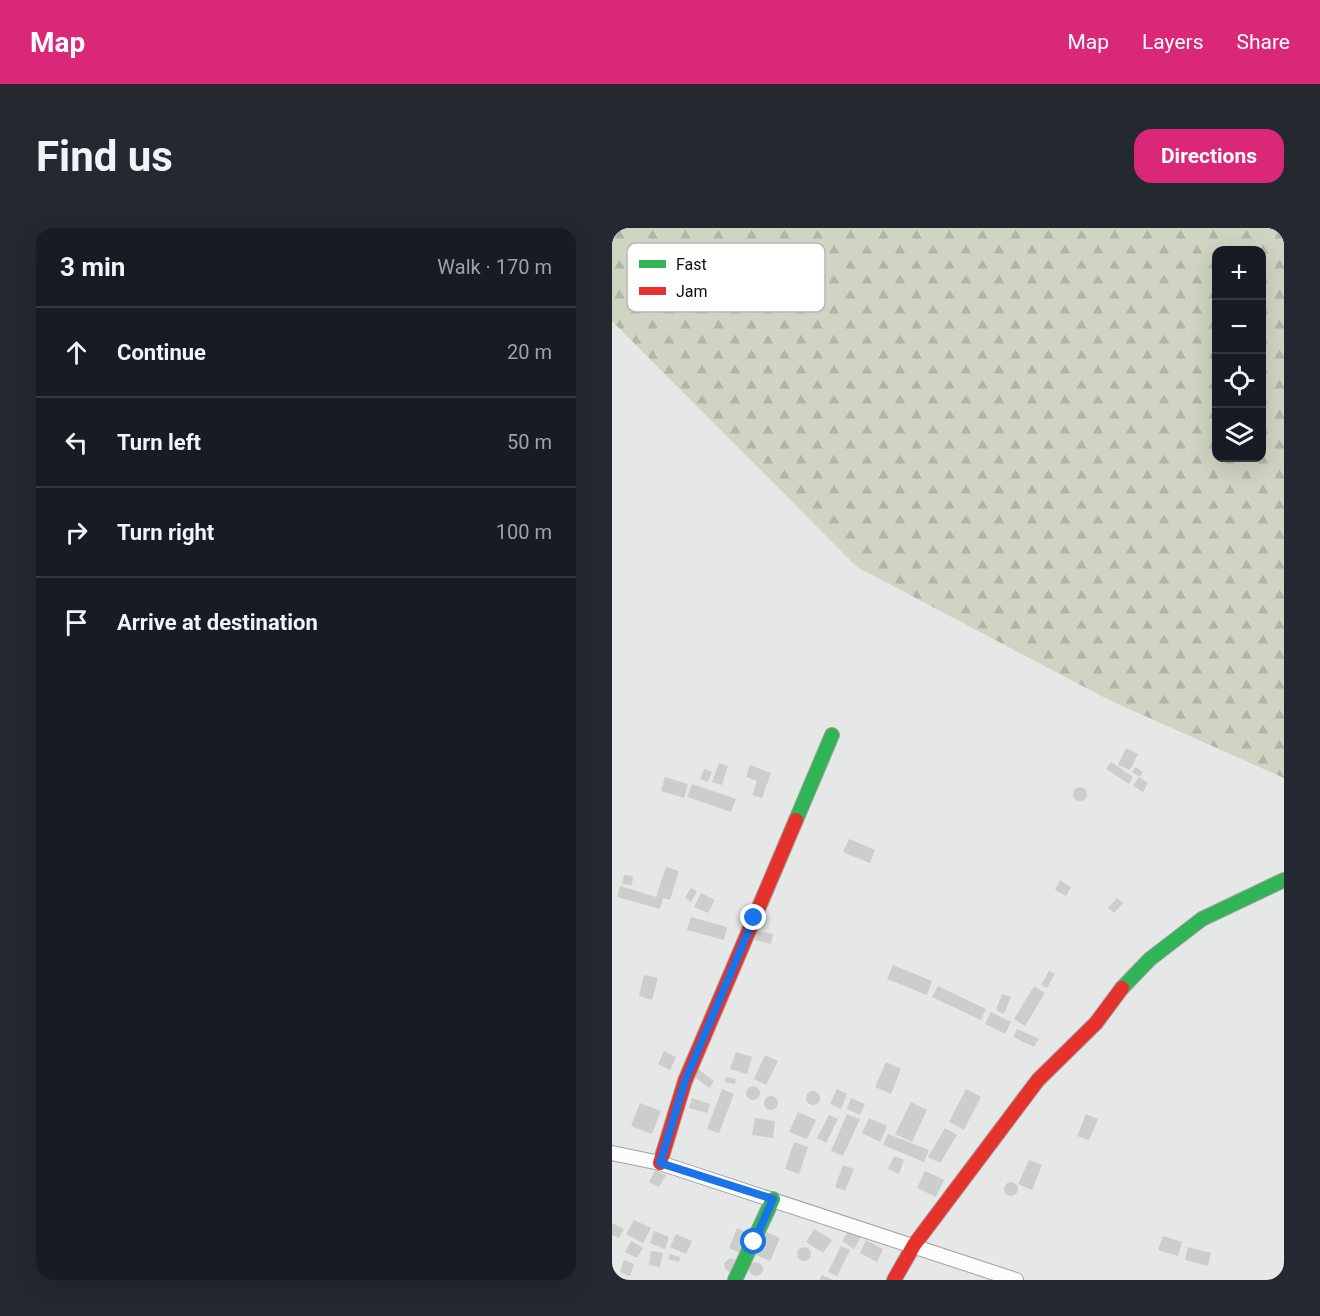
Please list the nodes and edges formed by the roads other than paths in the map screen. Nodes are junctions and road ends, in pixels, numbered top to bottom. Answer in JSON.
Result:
{"nodes":[{"id":1,"x":832,"y":735,"type":"dead end"},
{"id":2,"x":1284,"y":880,"type":"edge"},
{"id":3,"x":612,"y":1153,"type":"edge"},
{"id":4,"x":660,"y":1163,"type":"junction"},
{"id":5,"x":773,"y":1199,"type":"junction"},
{"id":6,"x":914,"y":1245,"type":"junction"},
{"id":7,"x":735,"y":1280,"type":"edge"},
{"id":8,"x":894,"y":1280,"type":"edge"},
{"id":9,"x":1016,"y":1280,"type":"edge"}],
"edges":[{"from":1,"to":4,"type":"street"},
{"from":2,"to":6,"type":"street"},
{"from":3,"to":4,"type":"street"},
{"from":4,"to":5,"type":"street"},
{"from":5,"to":6,"type":"street"},
{"from":5,"to":7,"type":"street"},
{"from":6,"to":8,"type":"street"},
{"from":6,"to":9,"type":"street"}]}
